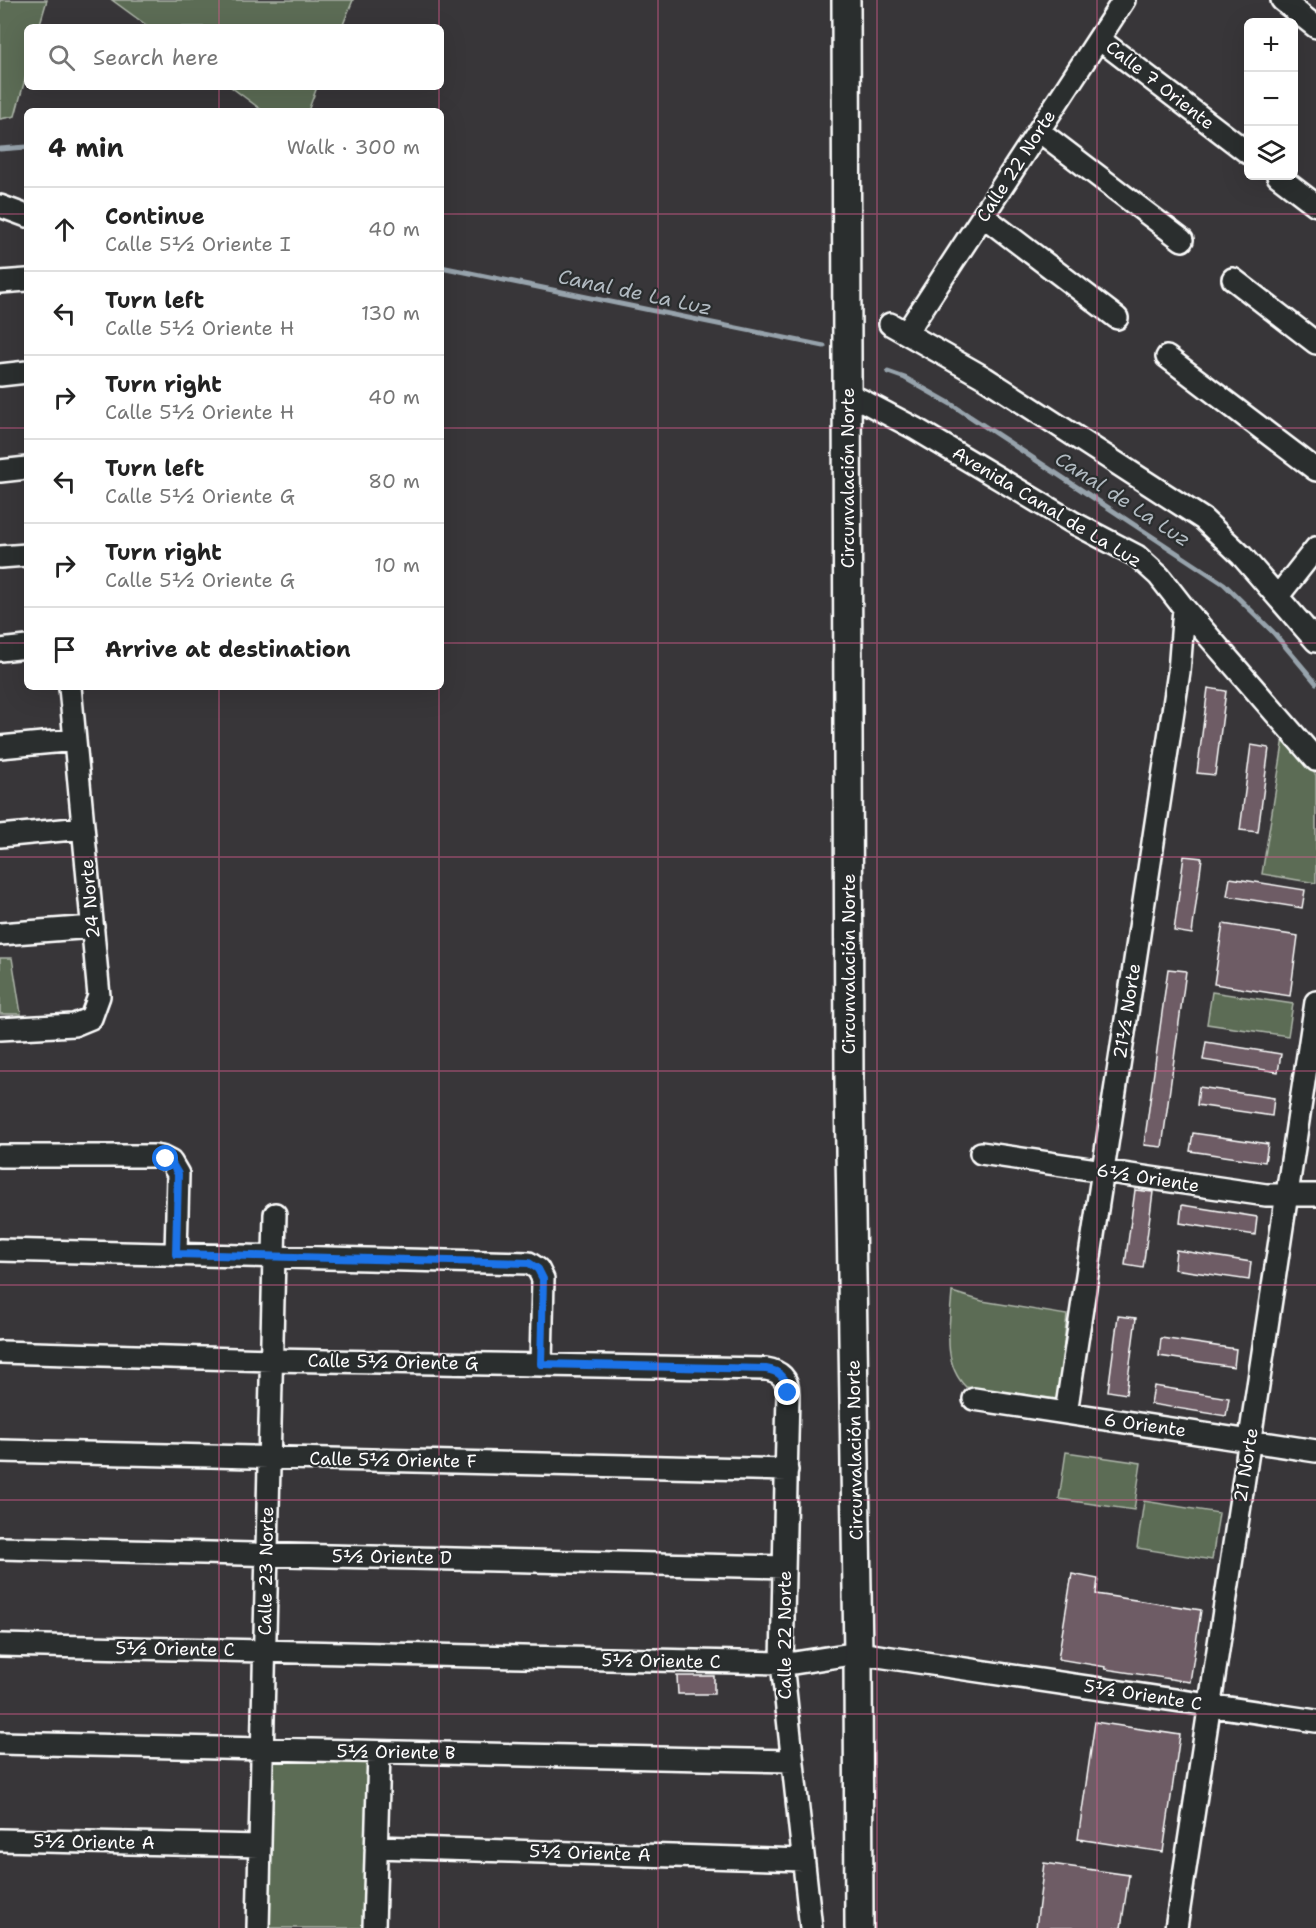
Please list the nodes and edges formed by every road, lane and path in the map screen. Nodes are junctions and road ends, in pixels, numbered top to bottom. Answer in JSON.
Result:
{"nodes":[{"id":1,"x":846,"y":0,"type":"edge"},
{"id":2,"x":1124,"y":0,"type":"edge"},
{"id":3,"x":1282,"y":0,"type":"edge"},
{"id":4,"x":1316,"y":27,"type":"edge"},
{"id":5,"x":1099,"y":39,"type":"junction"},
{"id":6,"x":1039,"y":131,"type":"junction"},
{"id":7,"x":1244,"y":150,"type":"edge"},
{"id":8,"x":1283,"y":180,"type":"edge"},
{"id":9,"x":1316,"y":205,"type":"edge"},
{"id":10,"x":0,"y":206,"type":"edge"},
{"id":11,"x":983,"y":216,"type":"junction"},
{"id":12,"x":24,"y":218,"type":"edge"},
{"id":13,"x":1182,"y":240,"type":"dead end"},
{"id":14,"x":1233,"y":279,"type":"dead end"},
{"id":15,"x":24,"y":280,"type":"edge"},
{"id":16,"x":0,"y":282,"type":"edge"},
{"id":17,"x":1118,"y":318,"type":"dead end"},
{"id":18,"x":1316,"y":343,"type":"edge"},
{"id":19,"x":1167,"y":357,"type":"dead end"},
{"id":20,"x":24,"y":372,"type":"edge"},
{"id":21,"x":0,"y":375,"type":"edge"},
{"id":22,"x":848,"y":394,"type":"junction"},
{"id":23,"x":24,"y":468,"type":"edge"},
{"id":24,"x":1316,"y":470,"type":"edge"},
{"id":25,"x":0,"y":471,"type":"edge"},
{"id":26,"x":24,"y":555,"type":"edge"},
{"id":27,"x":0,"y":557,"type":"edge"},
{"id":28,"x":1312,"y":561,"type":"edge"},
{"id":29,"x":1278,"y":596,"type":"junction"},
{"id":30,"x":1184,"y":608,"type":"junction"},
{"id":31,"x":1316,"y":641,"type":"edge"},
{"id":32,"x":24,"y":647,"type":"edge"},
{"id":33,"x":0,"y":650,"type":"edge"},
{"id":34,"x":70,"y":690,"type":"edge"},
{"id":35,"x":75,"y":740,"type":"junction"},
{"id":36,"x":0,"y":747,"type":"edge"},
{"id":37,"x":1316,"y":760,"type":"edge"},
{"id":38,"x":83,"y":828,"type":"junction"},
{"id":39,"x":0,"y":836,"type":"edge"},
{"id":40,"x":93,"y":927,"type":"junction"},
{"id":41,"x":0,"y":934,"type":"edge"},
{"id":42,"x":1316,"y":1002,"type":"edge"},
{"id":43,"x":0,"y":1029,"type":"edge"},
{"id":44,"x":981,"y":1153,"type":"dead end"},
{"id":45,"x":0,"y":1156,"type":"edge"},
{"id":46,"x":1103,"y":1171,"type":"junction"},
{"id":47,"x":1287,"y":1195,"type":"junction"},
{"id":48,"x":1316,"y":1195,"type":"edge"},
{"id":49,"x":275,"y":1214,"type":"dead end"},
{"id":50,"x":0,"y":1250,"type":"edge"},
{"id":51,"x":176,"y":1254,"type":"junction"},
{"id":52,"x":274,"y":1256,"type":"junction"},
{"id":53,"x":0,"y":1352,"type":"edge"},
{"id":54,"x":271,"y":1360,"type":"junction"},
{"id":55,"x":541,"y":1364,"type":"junction"},
{"id":56,"x":784,"y":1377,"type":"joint"},
{"id":57,"x":974,"y":1399,"type":"dead end"},
{"id":58,"x":1066,"y":1413,"type":"junction"},
{"id":59,"x":1250,"y":1441,"type":"junction"},
{"id":60,"x":1316,"y":1450,"type":"edge"},
{"id":61,"x":0,"y":1451,"type":"edge"},
{"id":62,"x":269,"y":1457,"type":"junction"},
{"id":63,"x":787,"y":1470,"type":"junction"},
{"id":64,"x":0,"y":1548,"type":"edge"},
{"id":65,"x":267,"y":1554,"type":"junction"},
{"id":66,"x":784,"y":1567,"type":"junction"},
{"id":67,"x":0,"y":1645,"type":"edge"},
{"id":68,"x":264,"y":1651,"type":"junction"},
{"id":69,"x":858,"y":1653,"type":"junction"},
{"id":70,"x":782,"y":1664,"type":"junction"},
{"id":71,"x":1210,"y":1705,"type":"junction"},
{"id":72,"x":1316,"y":1721,"type":"edge"},
{"id":73,"x":0,"y":1743,"type":"edge"},
{"id":74,"x":262,"y":1749,"type":"junction"},
{"id":75,"x":378,"y":1752,"type":"junction"},
{"id":76,"x":792,"y":1761,"type":"junction"},
{"id":77,"x":0,"y":1840,"type":"edge"},
{"id":78,"x":260,"y":1846,"type":"junction"},
{"id":79,"x":376,"y":1847,"type":"junction"},
{"id":80,"x":803,"y":1860,"type":"junction"},
{"id":81,"x":258,"y":1928,"type":"edge"},
{"id":82,"x":374,"y":1928,"type":"edge"},
{"id":83,"x":811,"y":1928,"type":"edge"},
{"id":84,"x":859,"y":1928,"type":"edge"},
{"id":85,"x":1176,"y":1928,"type":"edge"}],
"edges":[{"from":1,"to":22,"type":"main road","name":"Circunvalación Norte"},
{"from":2,"to":5,"type":"street","name":"Calle 22 Norte"},
{"from":3,"to":4,"type":"street"},
{"from":5,"to":6,"type":"street","name":"Calle 22 Norte"},
{"from":5,"to":7,"type":"street","name":"Calle 7 Oriente"},
{"from":6,"to":11,"type":"street","name":"Calle 22 Norte"},
{"from":6,"to":13,"type":"street"},
{"from":8,"to":9,"type":"street"},
{"from":10,"to":12,"type":"street"},
{"from":11,"to":17,"type":"street"},
{"from":11,"to":29,"type":"street","name":"Calle 22 Norte"},
{"from":14,"to":18,"type":"street"},
{"from":15,"to":16,"type":"street"},
{"from":19,"to":24,"type":"street"},
{"from":20,"to":21,"type":"street"},
{"from":22,"to":30,"type":"street","name":"Avenida Canal de La Luz"},
{"from":22,"to":69,"type":"main road","name":"Circunvalación Norte"},
{"from":23,"to":25,"type":"street"},
{"from":26,"to":27,"type":"street"},
{"from":28,"to":29,"type":"street"},
{"from":29,"to":31,"type":"street"},
{"from":30,"to":37,"type":"street","name":"Avenida Canal de La Luz"},
{"from":30,"to":46,"type":"street","name":"21½ Norte"},
{"from":32,"to":33,"type":"street"},
{"from":34,"to":35,"type":"street","name":"24 Norte"},
{"from":35,"to":36,"type":"street"},
{"from":35,"to":38,"type":"street","name":"24 Norte"},
{"from":38,"to":39,"type":"street"},
{"from":38,"to":40,"type":"street","name":"24 Norte"},
{"from":40,"to":41,"type":"street"},
{"from":40,"to":43,"type":"street","name":"24 Norte"},
{"from":42,"to":47,"type":"street","name":"21 Norte"},
{"from":44,"to":46,"type":"street","name":"6½ Oriente"},
{"from":45,"to":51,"type":"street"},
{"from":46,"to":47,"type":"street","name":"6½ Oriente"},
{"from":46,"to":58,"type":"street","name":"21½ Norte"},
{"from":47,"to":48,"type":"street","name":"6½ Oriente"},
{"from":47,"to":59,"type":"street","name":"21 Norte"},
{"from":49,"to":52,"type":"street","name":"Calle 23 Norte"},
{"from":50,"to":51,"type":"street"},
{"from":51,"to":52,"type":"street"},
{"from":52,"to":54,"type":"street","name":"Calle 23 Norte"},
{"from":52,"to":55,"type":"street"},
{"from":53,"to":54,"type":"street","name":"Calle 5½ Oriente G"},
{"from":54,"to":55,"type":"street","name":"Calle 5½ Oriente G"},
{"from":54,"to":62,"type":"street","name":"Calle 23 Norte"},
{"from":55,"to":56,"type":"street","name":"Calle 5½ Oriente G"},
{"from":56,"to":63,"type":"street","name":"Calle 22 Norte"},
{"from":57,"to":58,"type":"street","name":"6 Oriente"},
{"from":58,"to":59,"type":"street","name":"6 Oriente"},
{"from":59,"to":60,"type":"street","name":"6 Oriente"},
{"from":59,"to":71,"type":"street","name":"21 Norte"},
{"from":61,"to":62,"type":"street","name":"Calle 5½ Oriente F"},
{"from":62,"to":63,"type":"street","name":"Calle 5½ Oriente F"},
{"from":62,"to":65,"type":"street","name":"Calle 23 Norte"},
{"from":63,"to":66,"type":"street","name":"Calle 22 Norte"},
{"from":64,"to":65,"type":"street","name":"5½ Oriente D"},
{"from":65,"to":66,"type":"street","name":"5½ Oriente D"},
{"from":65,"to":68,"type":"street","name":"Calle 23 Norte"},
{"from":66,"to":70,"type":"street","name":"Calle 22 Norte"},
{"from":67,"to":68,"type":"street","name":"5½ Oriente C"},
{"from":68,"to":70,"type":"street","name":"5½ Oriente C"},
{"from":68,"to":74,"type":"street","name":"Calle 23 Norte"},
{"from":69,"to":70,"type":"street","name":"5½ Oriente C"},
{"from":69,"to":71,"type":"street","name":"5½ Oriente C"},
{"from":69,"to":84,"type":"main road","name":"Circunvalación Norte"},
{"from":70,"to":76,"type":"street","name":"Calle 22 Norte"},
{"from":71,"to":72,"type":"street","name":"5½ Oriente C"},
{"from":71,"to":85,"type":"street","name":"21 Norte"},
{"from":73,"to":74,"type":"street","name":"5½ Oriente B"},
{"from":74,"to":75,"type":"street","name":"5½ Oriente B"},
{"from":74,"to":78,"type":"street","name":"Calle 23 Norte"},
{"from":75,"to":76,"type":"street","name":"5½ Oriente B"},
{"from":75,"to":79,"type":"street"},
{"from":76,"to":80,"type":"street","name":"Calle 22 Norte"},
{"from":77,"to":78,"type":"street","name":"5½ Oriente A"},
{"from":78,"to":81,"type":"street","name":"Calle 23 Norte"},
{"from":79,"to":80,"type":"street","name":"5½ Oriente A"},
{"from":79,"to":82,"type":"street"},
{"from":80,"to":83,"type":"street","name":"Calle 22 Norte"}]}
